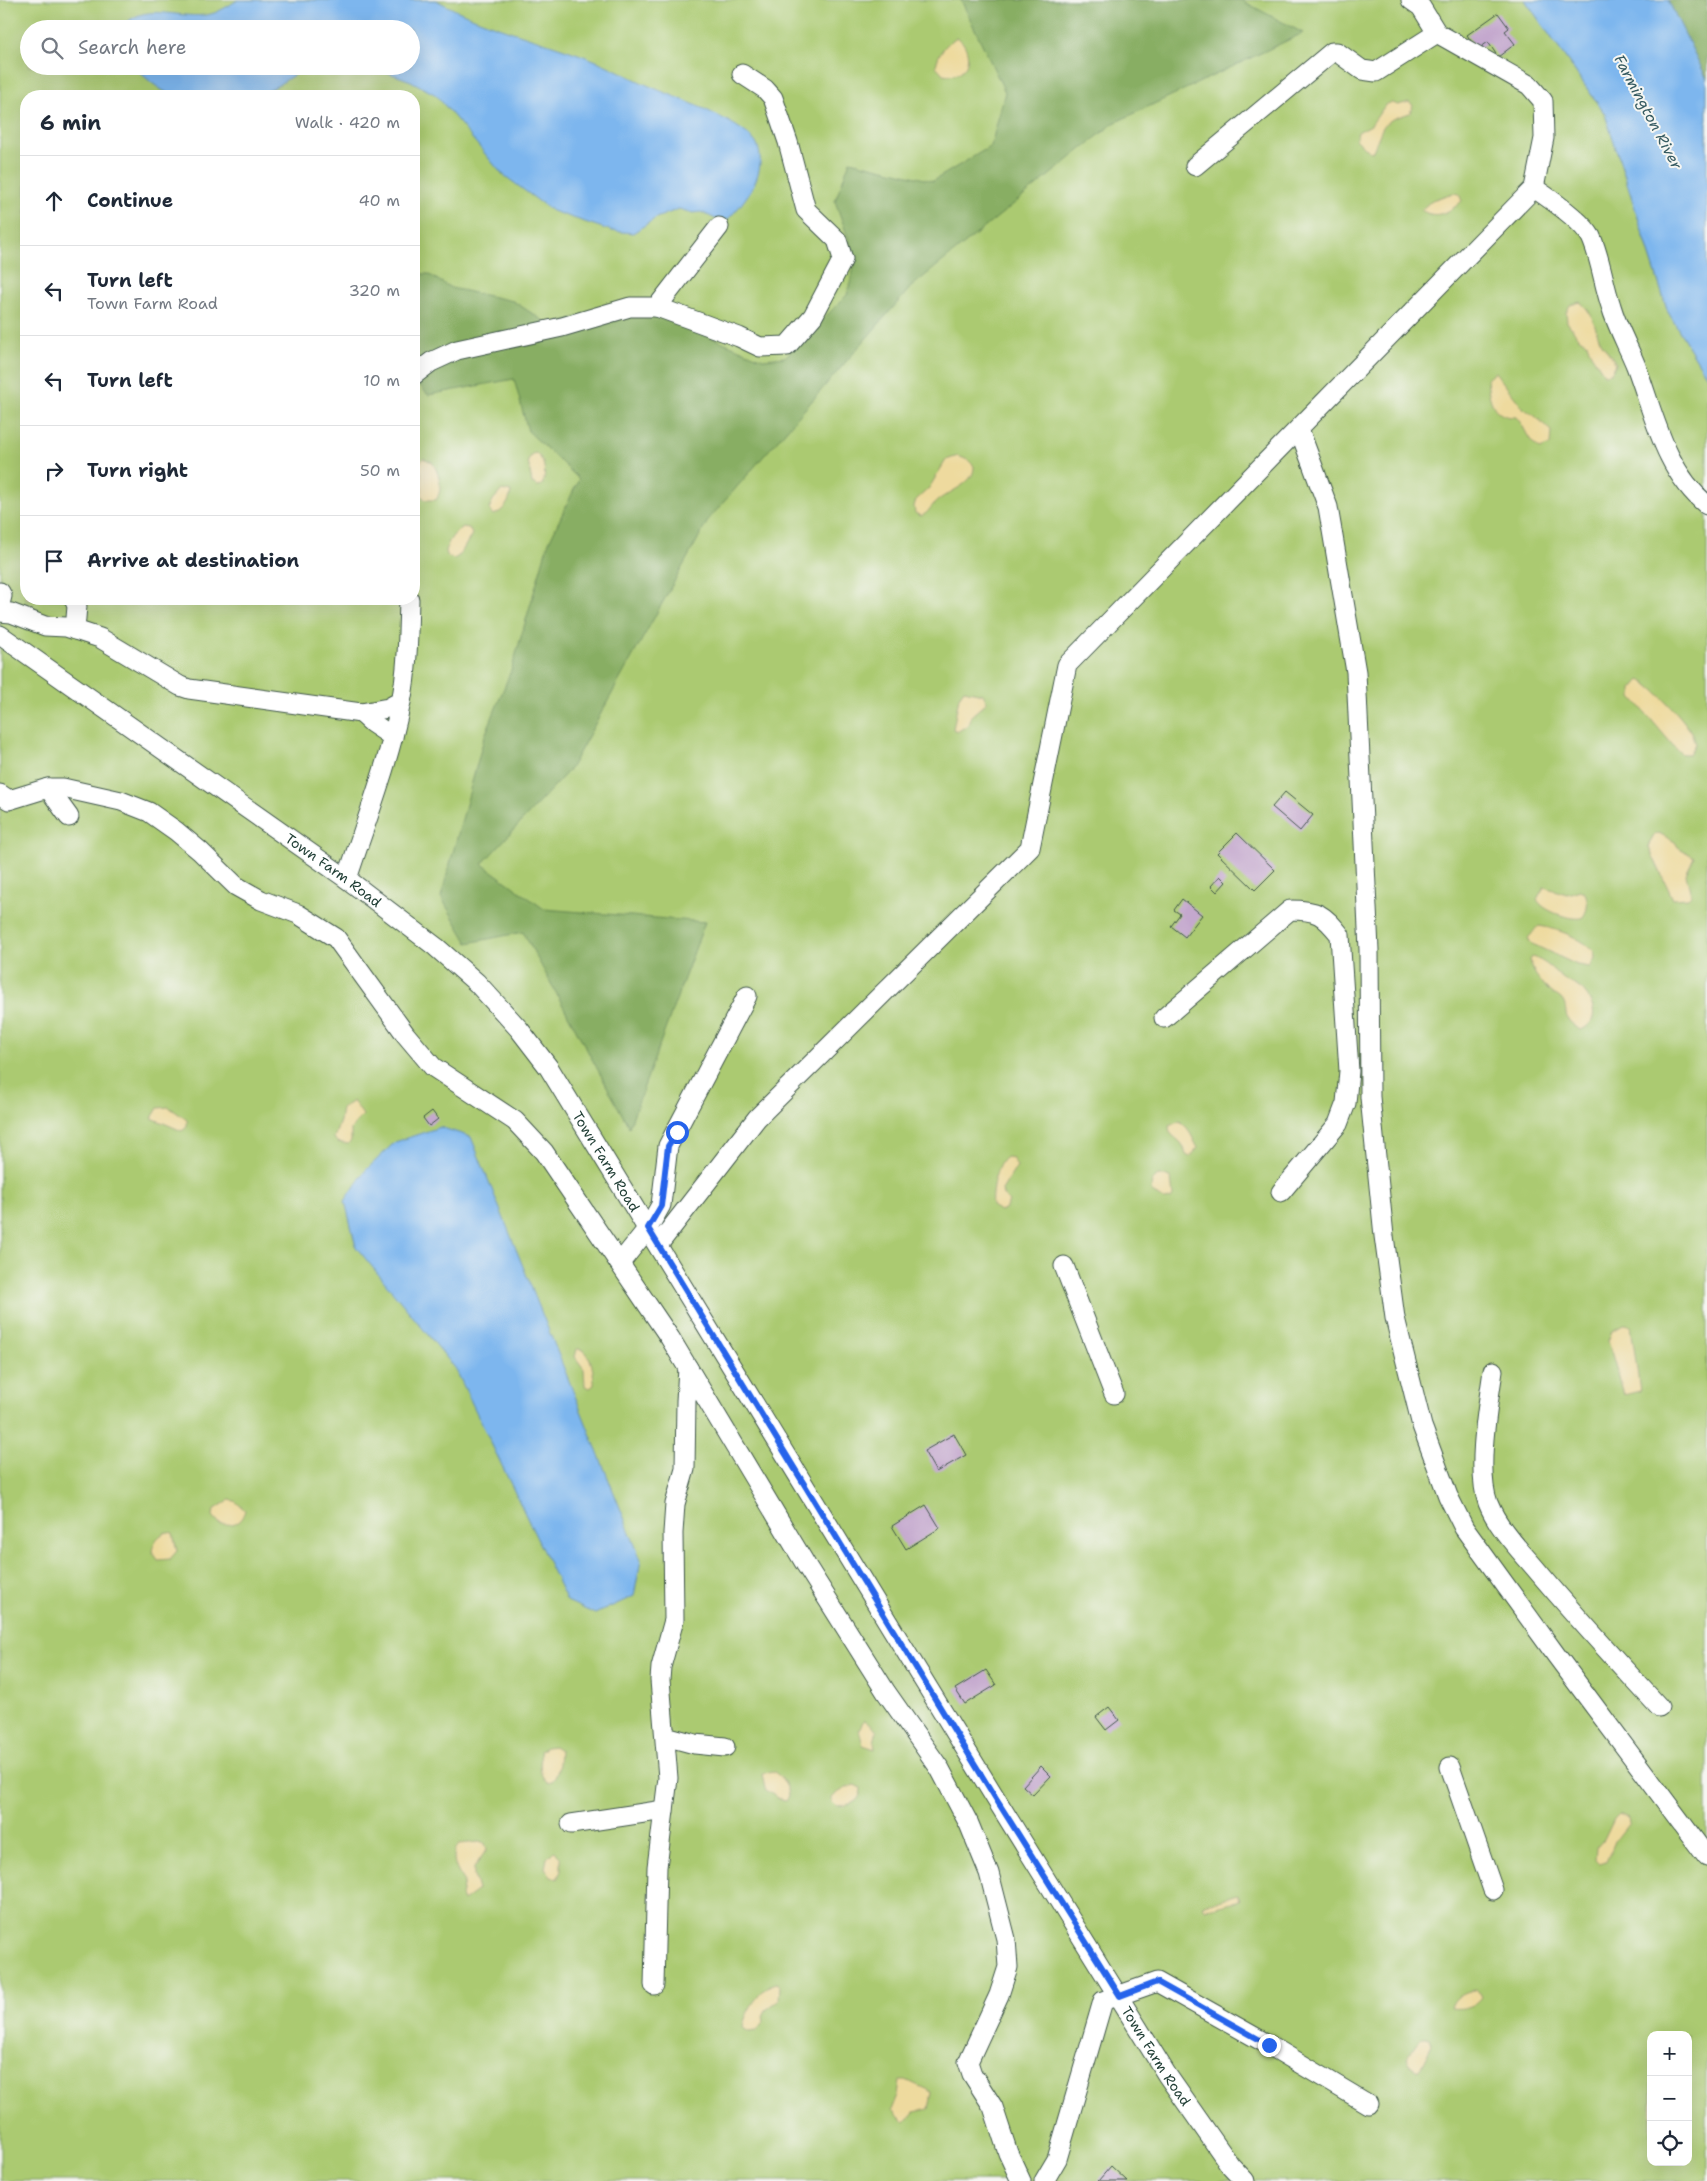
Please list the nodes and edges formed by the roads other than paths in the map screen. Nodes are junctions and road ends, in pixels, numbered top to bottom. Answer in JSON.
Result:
{"nodes":[{"id":1,"x":1411,"y":0,"type":"edge"},
{"id":2,"x":1437,"y":32,"type":"junction"},
{"id":3,"x":742,"y":74,"type":"dead end"},
{"id":4,"x":1195,"y":166,"type":"dead end"},
{"id":5,"x":1534,"y":188,"type":"junction"},
{"id":6,"x":719,"y":227,"type":"dead end"},
{"id":7,"x":656,"y":307,"type":"junction"},
{"id":8,"x":420,"y":370,"type":"edge"},
{"id":9,"x":1299,"y":429,"type":"junction"},
{"id":10,"x":1707,"y":505,"type":"edge"},
{"id":11,"x":0,"y":592,"type":"edge"},
{"id":12,"x":0,"y":604,"type":"edge"},
{"id":13,"x":77,"y":605,"type":"edge"},
{"id":14,"x":409,"y":605,"type":"edge"},
{"id":15,"x":0,"y":612,"type":"edge"},
{"id":16,"x":75,"y":630,"type":"junction"},
{"id":17,"x":0,"y":634,"type":"edge"},
{"id":18,"x":401,"y":701,"type":"junction"},
{"id":19,"x":361,"y":713,"type":"junction"},
{"id":20,"x":393,"y":737,"type":"junction"},
{"id":21,"x":48,"y":788,"type":"junction"},
{"id":22,"x":0,"y":794,"type":"edge"},
{"id":23,"x":69,"y":817,"type":"dead end"},
{"id":24,"x":348,"y":879,"type":"junction"},
{"id":25,"x":747,"y":996,"type":"dead end"},
{"id":26,"x":1164,"y":1018,"type":"dead end"},
{"id":27,"x":1281,"y":1192,"type":"dead end"},
{"id":28,"x":648,"y":1228,"type":"junction"},
{"id":29,"x":658,"y":1245,"type":"junction"},
{"id":30,"x":620,"y":1262,"type":"junction"},
{"id":31,"x":1064,"y":1266,"type":"dead end"},
{"id":32,"x":688,"y":1368,"type":"junction"},
{"id":33,"x":1493,"y":1371,"type":"dead end"},
{"id":34,"x":1114,"y":1394,"type":"dead end"},
{"id":35,"x":1659,"y":1707,"type":"dead end"},
{"id":36,"x":665,"y":1736,"type":"junction"},
{"id":37,"x":725,"y":1746,"type":"dead end"},
{"id":38,"x":1450,"y":1767,"type":"dead end"},
{"id":39,"x":664,"y":1810,"type":"junction"},
{"id":40,"x":571,"y":1824,"type":"dead end"},
{"id":41,"x":1707,"y":1857,"type":"edge"},
{"id":42,"x":1493,"y":1890,"type":"dead end"},
{"id":43,"x":654,"y":1985,"type":"dead end"},
{"id":44,"x":1120,"y":1996,"type":"junction"},
{"id":45,"x":1368,"y":2104,"type":"dead end"},
{"id":46,"x":1021,"y":2181,"type":"edge"},
{"id":47,"x":1044,"y":2181,"type":"edge"},
{"id":48,"x":1245,"y":2181,"type":"edge"}],
"edges":[{"from":1,"to":2,"type":"street"},
{"from":2,"to":4,"type":"street"},
{"from":2,"to":5,"type":"street"},
{"from":3,"to":7,"type":"street"},
{"from":5,"to":9,"type":"street"},
{"from":5,"to":10,"type":"street"},
{"from":6,"to":7,"type":"street"},
{"from":7,"to":8,"type":"street"},
{"from":9,"to":29,"type":"street"},
{"from":9,"to":41,"type":"street"},
{"from":11,"to":12,"type":"street"},
{"from":13,"to":16,"type":"street"},
{"from":14,"to":18,"type":"street"},
{"from":15,"to":16,"type":"street"},
{"from":16,"to":19,"type":"street"},
{"from":17,"to":24,"type":"street","name":"Town Farm Road"},
{"from":18,"to":19,"type":"street"},
{"from":18,"to":20,"type":"street"},
{"from":19,"to":20,"type":"street"},
{"from":20,"to":24,"type":"street"},
{"from":21,"to":22,"type":"street"},
{"from":21,"to":23,"type":"street"},
{"from":21,"to":30,"type":"street"},
{"from":24,"to":28,"type":"street","name":"Town Farm Road"},
{"from":25,"to":28,"type":"street"},
{"from":26,"to":27,"type":"street"},
{"from":28,"to":29,"type":"street","name":"Town Farm Road"},
{"from":28,"to":30,"type":"street"},
{"from":29,"to":44,"type":"street","name":"Town Farm Road"},
{"from":30,"to":32,"type":"street"},
{"from":31,"to":34,"type":"street"},
{"from":32,"to":36,"type":"street"},
{"from":32,"to":46,"type":"street"},
{"from":33,"to":35,"type":"street"},
{"from":36,"to":37,"type":"street"},
{"from":36,"to":39,"type":"street"},
{"from":38,"to":42,"type":"street"},
{"from":39,"to":40,"type":"street"},
{"from":39,"to":43,"type":"street"},
{"from":44,"to":45,"type":"street"},
{"from":44,"to":47,"type":"street"},
{"from":44,"to":48,"type":"street","name":"Town Farm Road"}]}
